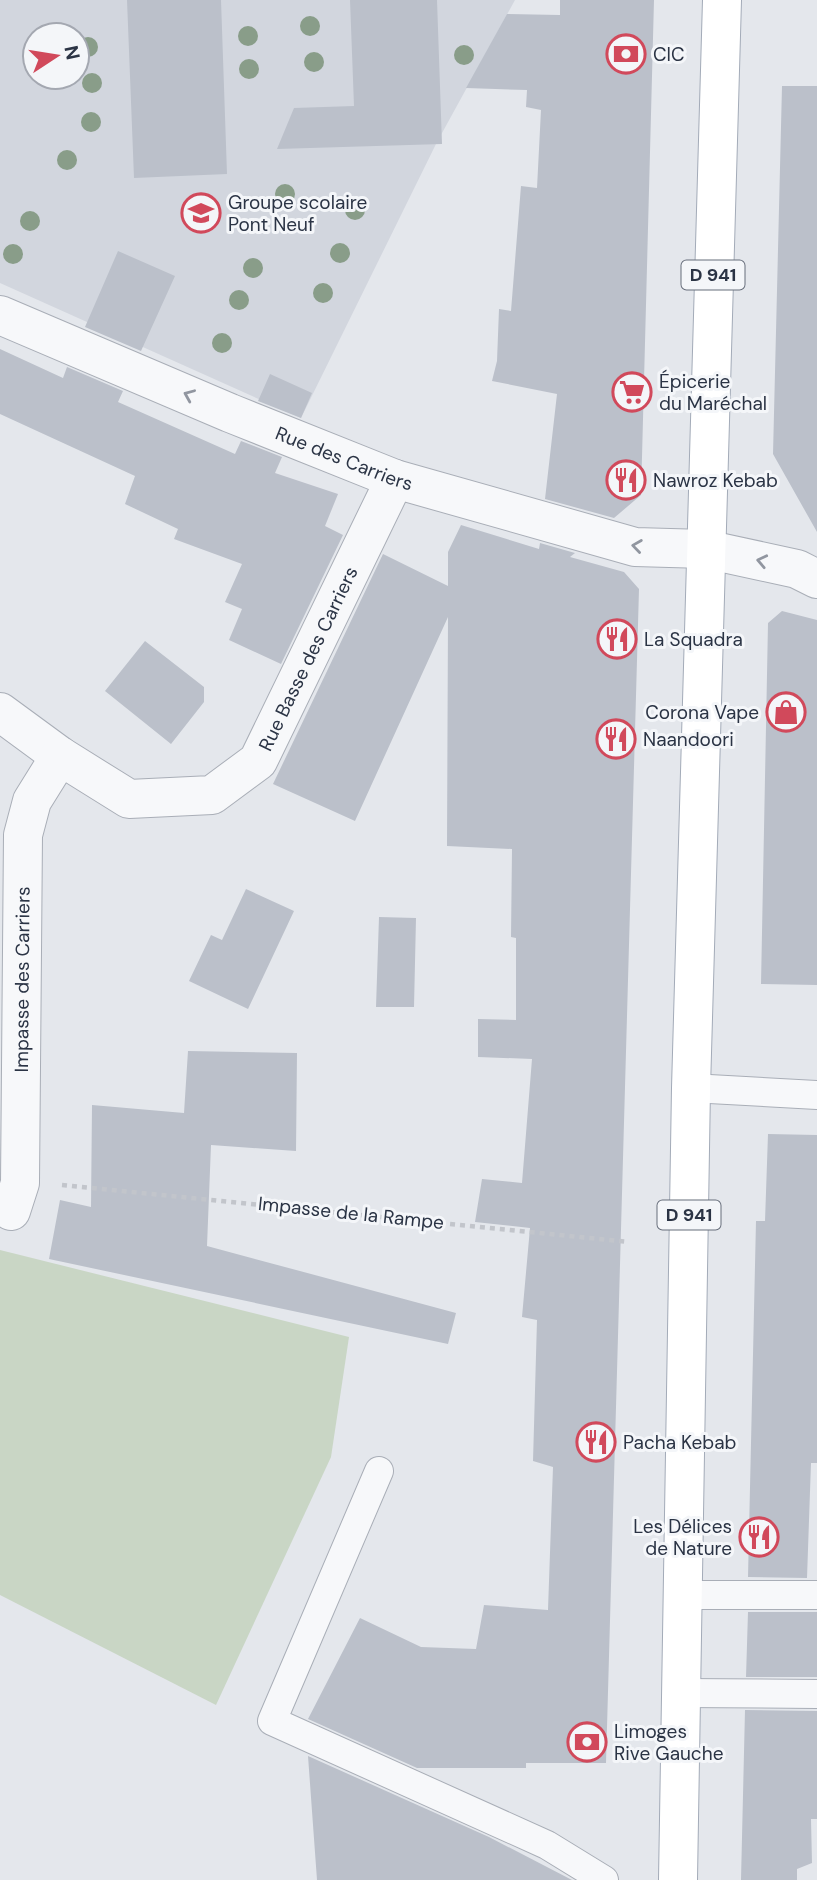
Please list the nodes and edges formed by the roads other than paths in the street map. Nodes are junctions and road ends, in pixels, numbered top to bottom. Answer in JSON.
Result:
{"nodes":[{"id":1,"x":722,"y":0,"type":"edge"},
{"id":2,"x":0,"y":315,"type":"edge"},
{"id":3,"x":395,"y":479,"type":"junction"},
{"id":4,"x":705,"y":550,"type":"junction"},
{"id":5,"x":817,"y":579,"type":"edge"},
{"id":6,"x":0,"y":712,"type":"edge"},
{"id":7,"x":61,"y":756,"type":"junction"},
{"id":8,"x":691,"y":1088,"type":"junction"},
{"id":9,"x":817,"y":1095,"type":"edge"},
{"id":10,"x":12,"y":1212,"type":"dead end"},
{"id":11,"x":379,"y":1471,"type":"dead end"},
{"id":12,"x":684,"y":1595,"type":"junction"},
{"id":13,"x":817,"y":1595,"type":"edge"},
{"id":14,"x":681,"y":1693,"type":"junction"},
{"id":15,"x":817,"y":1694,"type":"edge"},
{"id":16,"x":604,"y":1880,"type":"edge"},
{"id":17,"x":678,"y":1880,"type":"edge"}],
"edges":[{"from":1,"to":4,"type":"main road","number":"D 941"},
{"from":3,"to":2,"type":"street","name":"Rue des Carriers","one_way":true},
{"from":4,"to":3,"type":"street","name":"Rue des Carriers","one_way":true},
{"from":3,"to":7,"type":"street","name":"Rue Basse des Carriers"},
{"from":5,"to":4,"type":"street","name":"Rue des Carriers","one_way":true},
{"from":4,"to":8,"type":"main road","number":"D 941"},
{"from":6,"to":7,"type":"street","name":"Rue Basse des Carriers"},
{"from":7,"to":10,"type":"street","name":"Impasse des Carriers"},
{"from":8,"to":9,"type":"lane"},
{"from":8,"to":12,"type":"main road","number":"D 941"},
{"from":11,"to":16,"type":"lane"},
{"from":12,"to":13,"type":"lane"},
{"from":12,"to":14,"type":"main road","number":"D 941"},
{"from":14,"to":15,"type":"lane"},
{"from":14,"to":17,"type":"main road","number":"D 941"}]}
